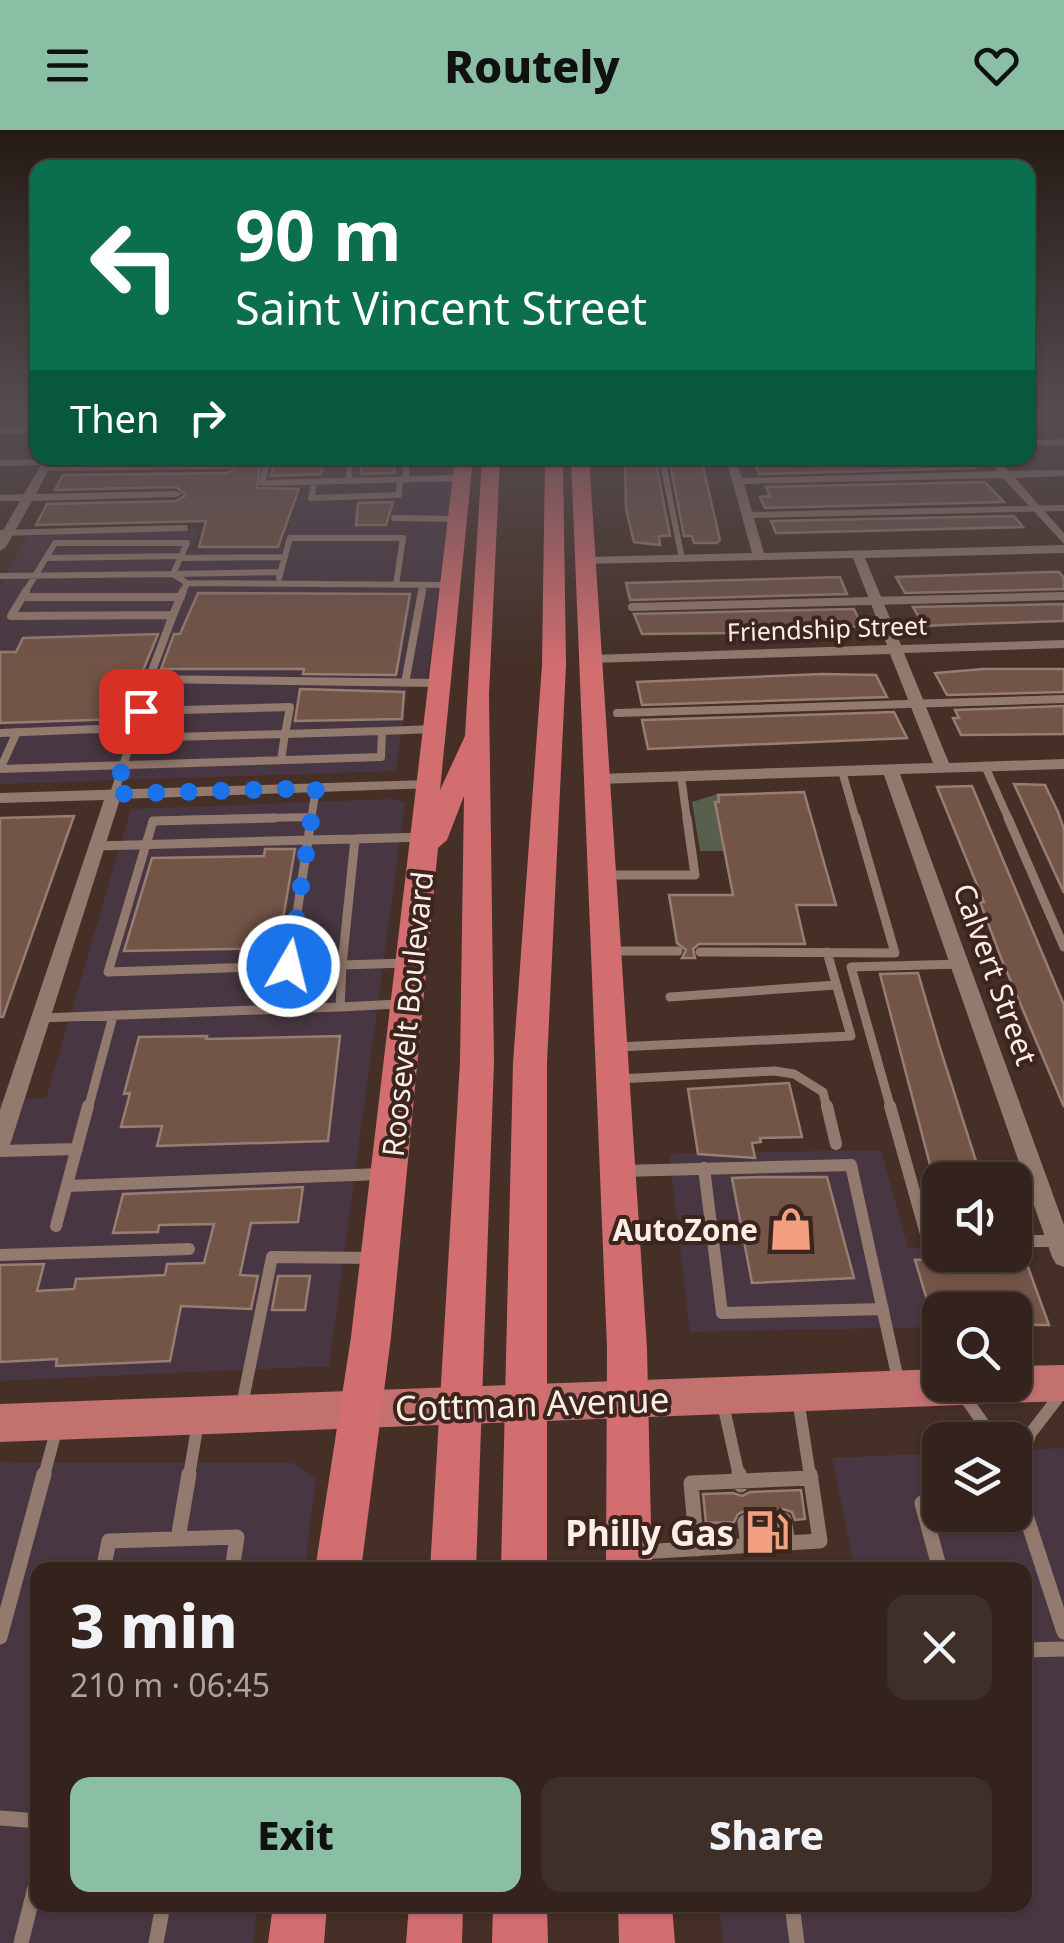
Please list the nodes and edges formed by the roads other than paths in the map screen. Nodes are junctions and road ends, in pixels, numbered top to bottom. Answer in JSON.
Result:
{"nodes":[{"id":1,"x":27,"y":500,"type":"edge"},
{"id":2,"x":459,"y":500,"type":"edge"},
{"id":3,"x":488,"y":500,"type":"edge"},
{"id":4,"x":554,"y":500,"type":"edge"},
{"id":5,"x":565,"y":500,"type":"edge"},
{"id":6,"x":582,"y":500,"type":"edge"},
{"id":7,"x":670,"y":500,"type":"edge"},
{"id":8,"x":743,"y":500,"type":"edge"},
{"id":9,"x":1028,"y":500,"type":"edge"},
{"id":10,"x":1035,"y":508,"type":"junction"},
{"id":11,"x":1064,"y":508,"type":"edge"},
{"id":12,"x":747,"y":515,"type":"junction"},
{"id":13,"x":394,"y":518,"type":"dead end"},
{"id":14,"x":457,"y":519,"type":"junction"},
{"id":15,"x":185,"y":528,"type":"dead end"},
{"id":16,"x":4,"y":533,"type":"edge"},
{"id":17,"x":1064,"y":540,"type":"edge"},
{"id":18,"x":0,"y":547,"type":"edge"},
{"id":19,"x":1064,"y":548,"type":"edge"},
{"id":20,"x":857,"y":553,"type":"junction"},
{"id":21,"x":180,"y":557,"type":"junction"},
{"id":22,"x":285,"y":557,"type":"junction"},
{"id":23,"x":759,"y":557,"type":"junction"},
{"id":24,"x":46,"y":558,"type":"junction"},
{"id":25,"x":682,"y":559,"type":"junction"},
{"id":26,"x":586,"y":561,"type":"junction"},
{"id":27,"x":280,"y":572,"type":"junction"},
{"id":28,"x":173,"y":574,"type":"junction"},
{"id":29,"x":0,"y":576,"type":"edge"},
{"id":30,"x":36,"y":576,"type":"junction"},
{"id":31,"x":187,"y":583,"type":"junction"},
{"id":32,"x":277,"y":584,"type":"junction"},
{"id":33,"x":396,"y":585,"type":"junction"},
{"id":34,"x":423,"y":585,"type":"junction"},
{"id":35,"x":450,"y":585,"type":"junction"},
{"id":36,"x":1064,"y":596,"type":"edge"},
{"id":37,"x":22,"y":597,"type":"junction"},
{"id":38,"x":181,"y":598,"type":"junction"},
{"id":39,"x":878,"y":602,"type":"junction"},
{"id":40,"x":632,"y":606,"type":"dead end"},
{"id":41,"x":174,"y":615,"type":"junction"},
{"id":42,"x":1064,"y":644,"type":"edge"},
{"id":43,"x":895,"y":648,"type":"junction"},
{"id":44,"x":591,"y":658,"type":"junction"},
{"id":45,"x":405,"y":683,"type":"junction"},
{"id":46,"x":439,"y":683,"type":"junction"},
{"id":47,"x":1064,"y":699,"type":"edge"},
{"id":48,"x":918,"y":704,"type":"junction"},
{"id":49,"x":617,"y":713,"type":"dead end"},
{"id":50,"x":478,"y":728,"type":"junction"},
{"id":51,"x":434,"y":730,"type":"junction"},
{"id":52,"x":382,"y":731,"type":"junction"},
{"id":53,"x":17,"y":732,"type":"junction"},
{"id":54,"x":0,"y":733,"type":"edge"},
{"id":55,"x":286,"y":734,"type":"junction"},
{"id":56,"x":132,"y":738,"type":"junction"},
{"id":57,"x":281,"y":760,"type":"junction"},
{"id":58,"x":1064,"y":764,"type":"edge"},
{"id":59,"x":122,"y":765,"type":"junction"},
{"id":60,"x":984,"y":766,"type":"junction"},
{"id":61,"x":943,"y":768,"type":"junction"},
{"id":62,"x":890,"y":769,"type":"junction"},
{"id":63,"x":842,"y":771,"type":"junction"},
{"id":64,"x":681,"y":776,"type":"junction"},
{"id":65,"x":597,"y":779,"type":"junction"},
{"id":66,"x":427,"y":785,"type":"junction"},
{"id":67,"x":316,"y":788,"type":"junction"},
{"id":68,"x":114,"y":794,"type":"junction"},
{"id":69,"x":0,"y":798,"type":"edge"},
{"id":70,"x":312,"y":817,"type":"junction"},
{"id":71,"x":355,"y":839,"type":"junction"},
{"id":72,"x":308,"y":840,"type":"junction"},
{"id":73,"x":97,"y":846,"type":"junction"},
{"id":74,"x":146,"y":846,"type":"junction"},
{"id":75,"x":424,"y":851,"type":"junction"},
{"id":76,"x":602,"y":875,"type":"junction"},
{"id":77,"x":1064,"y":947,"type":"edge"},
{"id":78,"x":606,"y":951,"type":"junction"},
{"id":79,"x":678,"y":952,"type":"dead end"},
{"id":80,"x":700,"y":952,"type":"dead end"},
{"id":81,"x":827,"y":952,"type":"junction"},
{"id":82,"x":413,"y":963,"type":"junction"},
{"id":83,"x":962,"y":964,"type":"junction"},
{"id":84,"x":342,"y":965,"type":"junction"},
{"id":85,"x":289,"y":966,"type":"junction"},
{"id":86,"x":836,"y":985,"type":"junction"},
{"id":87,"x":670,"y":998,"type":"dead end"},
{"id":88,"x":408,"y":1004,"type":"junction"},
{"id":89,"x":340,"y":1007,"type":"junction"},
{"id":90,"x":113,"y":1016,"type":"junction"},
{"id":91,"x":40,"y":1018,"type":"junction"},
{"id":92,"x":612,"y":1064,"type":"junction"},
{"id":93,"x":9,"y":1090,"type":"edge"},
{"id":94,"x":0,"y":1142,"type":"edge"},
{"id":95,"x":836,"y":1144,"type":"dead end"},
{"id":96,"x":77,"y":1149,"type":"junction"},
{"id":97,"x":0,"y":1152,"type":"edge"},
{"id":98,"x":704,"y":1168,"type":"junction"},
{"id":99,"x":618,"y":1171,"type":"junction"},
{"id":100,"x":389,"y":1174,"type":"junction"},
{"id":101,"x":67,"y":1186,"type":"junction"},
{"id":102,"x":922,"y":1219,"type":"edge"},
{"id":103,"x":56,"y":1226,"type":"dead end"},
{"id":104,"x":1032,"y":1244,"type":"edge"},
{"id":105,"x":189,"y":1249,"type":"dead end"},
{"id":106,"x":1061,"y":1249,"type":"edge"},
{"id":107,"x":0,"y":1255,"type":"edge"},
{"id":108,"x":380,"y":1258,"type":"junction"},
{"id":109,"x":882,"y":1309,"type":"junction"},
{"id":110,"x":1032,"y":1386,"type":"edge"},
{"id":111,"x":1064,"y":1386,"type":"edge"},
{"id":112,"x":922,"y":1389,"type":"edge"},
{"id":113,"x":900,"y":1390,"type":"junction"},
{"id":114,"x":797,"y":1394,"type":"junction"},
{"id":115,"x":721,"y":1396,"type":"junction"},
{"id":116,"x":626,"y":1400,"type":"junction"},
{"id":117,"x":359,"y":1410,"type":"junction"},
{"id":118,"x":240,"y":1414,"type":"junction"},
{"id":119,"x":199,"y":1416,"type":"junction"},
{"id":120,"x":59,"y":1420,"type":"junction"},
{"id":121,"x":0,"y":1423,"type":"edge"},
{"id":122,"x":1032,"y":1428,"type":"edge"},
{"id":123,"x":811,"y":1478,"type":"junction"},
{"id":124,"x":741,"y":1484,"type":"junction"},
{"id":125,"x":784,"y":1520,"type":"dead end"},
{"id":126,"x":745,"y":1522,"type":"dead end"},
{"id":127,"x":930,"y":1532,"type":"edge"},
{"id":128,"x":1032,"y":1532,"type":"edge"},
{"id":129,"x":178,"y":1539,"type":"junction"},
{"id":130,"x":788,"y":1543,"type":"junction"},
{"id":131,"x":748,"y":1546,"type":"junction"},
{"id":132,"x":698,"y":1549,"type":"junction"},
{"id":133,"x":106,"y":1562,"type":"edge"},
{"id":134,"x":233,"y":1562,"type":"edge"},
{"id":135,"x":339,"y":1562,"type":"edge"},
{"id":136,"x":453,"y":1562,"type":"edge"},
{"id":137,"x":524,"y":1562,"type":"edge"},
{"id":138,"x":629,"y":1562,"type":"edge"},
{"id":139,"x":938,"y":1562,"type":"edge"},
{"id":140,"x":1064,"y":1632,"type":"edge"},
{"id":141,"x":0,"y":1637,"type":"edge"},
{"id":142,"x":1032,"y":1650,"type":"edge"},
{"id":143,"x":1064,"y":1650,"type":"edge"},
{"id":144,"x":0,"y":1818,"type":"edge"},
{"id":145,"x":30,"y":1820,"type":"edge"},
{"id":146,"x":30,"y":1908,"type":"edge"},
{"id":147,"x":162,"y":1912,"type":"edge"},
{"id":148,"x":299,"y":1912,"type":"edge"},
{"id":149,"x":436,"y":1912,"type":"edge"},
{"id":150,"x":520,"y":1912,"type":"edge"},
{"id":151,"x":645,"y":1912,"type":"edge"},
{"id":152,"x":793,"y":1912,"type":"edge"},
{"id":153,"x":21,"y":1943,"type":"edge"},
{"id":154,"x":156,"y":1943,"type":"edge"},
{"id":155,"x":296,"y":1943,"type":"edge"},
{"id":156,"x":434,"y":1943,"type":"edge"},
{"id":157,"x":520,"y":1943,"type":"edge"},
{"id":158,"x":647,"y":1943,"type":"edge"},
{"id":159,"x":796,"y":1943,"type":"edge"}],
"edges":[{"from":1,"to":16,"type":"street"},
{"from":2,"to":14,"type":"highway","name":"Roosevelt Boulevard"},
{"from":3,"to":50,"type":"highway","name":"Roosevelt Boulevard"},
{"from":4,"to":137,"type":"highway"},
{"from":5,"to":26,"type":"highway"},
{"from":6,"to":26,"type":"highway"},
{"from":7,"to":25,"type":"lane"},
{"from":8,"to":12,"type":"street"},
{"from":9,"to":10,"type":"street"},
{"from":10,"to":11,"type":"lane"},
{"from":10,"to":12,"type":"lane"},
{"from":10,"to":17,"type":"street"},
{"from":12,"to":23,"type":"street"},
{"from":13,"to":14,"type":"lane"},
{"from":14,"to":35,"type":"highway","name":"Roosevelt Boulevard"},
{"from":15,"to":16,"type":"lane"},
{"from":16,"to":18,"type":"street"},
{"from":19,"to":20,"type":"street"},
{"from":20,"to":23,"type":"street"},
{"from":20,"to":39,"type":"street"},
{"from":21,"to":22,"type":"lane"},
{"from":21,"to":24,"type":"lane"},
{"from":21,"to":24,"type":"lane"},
{"from":21,"to":28,"type":"lane"},
{"from":22,"to":27,"type":"lane"},
{"from":22,"to":33,"type":"lane"},
{"from":23,"to":25,"type":"street"},
{"from":24,"to":30,"type":"lane"},
{"from":25,"to":26,"type":"street"},
{"from":26,"to":44,"type":"highway"},
{"from":27,"to":28,"type":"lane"},
{"from":27,"to":32,"type":"lane"},
{"from":28,"to":30,"type":"lane"},
{"from":28,"to":31,"type":"lane"},
{"from":29,"to":30,"type":"lane"},
{"from":30,"to":37,"type":"lane"},
{"from":31,"to":32,"type":"lane"},
{"from":31,"to":38,"type":"lane"},
{"from":32,"to":33,"type":"lane"},
{"from":33,"to":34,"type":"lane"},
{"from":34,"to":35,"type":"lane"},
{"from":34,"to":45,"type":"lane"},
{"from":35,"to":46,"type":"highway","name":"Roosevelt Boulevard"},
{"from":36,"to":39,"type":"lane"},
{"from":37,"to":38,"type":"lane"},
{"from":37,"to":41,"type":"lane"},
{"from":38,"to":41,"type":"lane"},
{"from":39,"to":40,"type":"lane"},
{"from":39,"to":43,"type":"street"},
{"from":41,"to":45,"type":"lane"},
{"from":42,"to":43,"type":"street","name":"Friendship Street"},
{"from":43,"to":44,"type":"street","name":"Friendship Street"},
{"from":43,"to":48,"type":"street"},
{"from":44,"to":65,"type":"highway"},
{"from":45,"to":46,"type":"lane"},
{"from":46,"to":51,"type":"highway","name":"Roosevelt Boulevard"},
{"from":47,"to":48,"type":"lane"},
{"from":48,"to":49,"type":"lane"},
{"from":48,"to":61,"type":"street"},
{"from":50,"to":75,"type":"highway"},
{"from":50,"to":136,"type":"highway","name":"Roosevelt Boulevard"},
{"from":51,"to":52,"type":"lane"},
{"from":51,"to":66,"type":"highway","name":"Roosevelt Boulevard"},
{"from":52,"to":55,"type":"lane"},
{"from":52,"to":57,"type":"lane"},
{"from":53,"to":54,"type":"lane"},
{"from":53,"to":56,"type":"lane"},
{"from":53,"to":59,"type":"lane"},
{"from":55,"to":56,"type":"lane"},
{"from":55,"to":56,"type":"lane"},
{"from":55,"to":57,"type":"lane"},
{"from":56,"to":59,"type":"lane"},
{"from":57,"to":59,"type":"lane"},
{"from":58,"to":60,"type":"street"},
{"from":59,"to":68,"type":"lane"},
{"from":60,"to":61,"type":"street"},
{"from":60,"to":77,"type":"lane"},
{"from":61,"to":62,"type":"street"},
{"from":62,"to":63,"type":"street"},
{"from":62,"to":83,"type":"street","name":"Calvert Street"},
{"from":63,"to":64,"type":"street"},
{"from":63,"to":81,"type":"lane"},
{"from":64,"to":65,"type":"street"},
{"from":64,"to":76,"type":"lane"},
{"from":65,"to":76,"type":"highway"},
{"from":66,"to":67,"type":"street"},
{"from":66,"to":75,"type":"highway","name":"Roosevelt Boulevard"},
{"from":67,"to":68,"type":"street"},
{"from":67,"to":70,"type":"lane"},
{"from":68,"to":69,"type":"street"},
{"from":68,"to":73,"type":"street"},
{"from":70,"to":72,"type":"lane"},
{"from":70,"to":74,"type":"lane"},
{"from":71,"to":72,"type":"lane"},
{"from":71,"to":75,"type":"lane"},
{"from":71,"to":84,"type":"lane"},
{"from":72,"to":74,"type":"lane"},
{"from":72,"to":85,"type":"lane"},
{"from":73,"to":74,"type":"lane"},
{"from":73,"to":91,"type":"street"},
{"from":74,"to":85,"type":"lane"},
{"from":75,"to":82,"type":"highway","name":"Roosevelt Boulevard"},
{"from":76,"to":78,"type":"highway"},
{"from":78,"to":79,"type":"lane"},
{"from":78,"to":92,"type":"highway"},
{"from":80,"to":81,"type":"lane"},
{"from":81,"to":86,"type":"lane"},
{"from":82,"to":84,"type":"lane"},
{"from":82,"to":88,"type":"highway","name":"Roosevelt Boulevard"},
{"from":83,"to":102,"type":"lane"},
{"from":83,"to":106,"type":"street","name":"Calvert Street"},
{"from":84,"to":85,"type":"lane"},
{"from":84,"to":89,"type":"lane"},
{"from":86,"to":87,"type":"lane"},
{"from":86,"to":92,"type":"lane"},
{"from":88,"to":89,"type":"lane"},
{"from":88,"to":100,"type":"highway","name":"Roosevelt Boulevard"},
{"from":89,"to":90,"type":"lane"},
{"from":90,"to":91,"type":"lane"},
{"from":90,"to":96,"type":"lane"},
{"from":91,"to":93,"type":"street"},
{"from":92,"to":95,"type":"lane"},
{"from":92,"to":99,"type":"highway"},
{"from":93,"to":94,"type":"street"},
{"from":96,"to":97,"type":"lane"},
{"from":96,"to":101,"type":"lane"},
{"from":98,"to":99,"type":"lane"},
{"from":98,"to":109,"type":"lane"},
{"from":98,"to":109,"type":"lane"},
{"from":99,"to":116,"type":"highway"},
{"from":100,"to":101,"type":"lane"},
{"from":100,"to":108,"type":"highway","name":"Roosevelt Boulevard"},
{"from":101,"to":103,"type":"lane"},
{"from":104,"to":106,"type":"lane"},
{"from":105,"to":107,"type":"lane"},
{"from":108,"to":117,"type":"highway","name":"Roosevelt Boulevard"},
{"from":108,"to":118,"type":"lane"},
{"from":109,"to":113,"type":"lane"},
{"from":110,"to":111,"type":"main road","name":"Cottman Avenue"},
{"from":111,"to":122,"type":"lane"},
{"from":112,"to":113,"type":"main road","name":"Cottman Avenue"},
{"from":113,"to":114,"type":"main road","name":"Cottman Avenue"},
{"from":114,"to":115,"type":"main road","name":"Cottman Avenue"},
{"from":114,"to":123,"type":"lane"},
{"from":115,"to":116,"type":"main road","name":"Cottman Avenue"},
{"from":115,"to":124,"type":"lane"},
{"from":116,"to":117,"type":"main road","name":"Cottman Avenue"},
{"from":116,"to":138,"type":"highway"},
{"from":117,"to":118,"type":"main road","name":"Cottman Avenue"},
{"from":117,"to":135,"type":"highway","name":"Roosevelt Boulevard"},
{"from":118,"to":119,"type":"main road","name":"Cottman Avenue"},
{"from":119,"to":120,"type":"main road","name":"Cottman Avenue"},
{"from":119,"to":129,"type":"lane"},
{"from":120,"to":121,"type":"main road","name":"Cottman Avenue"},
{"from":120,"to":141,"type":"lane"},
{"from":123,"to":124,"type":"lane"},
{"from":123,"to":130,"type":"lane"},
{"from":124,"to":132,"type":"lane"},
{"from":125,"to":130,"type":"lane"},
{"from":126,"to":131,"type":"lane"},
{"from":127,"to":139,"type":"lane"},
{"from":128,"to":140,"type":"lane"},
{"from":129,"to":133,"type":"lane"},
{"from":129,"to":134,"type":"lane"},
{"from":130,"to":131,"type":"lane"},
{"from":131,"to":132,"type":"lane"},
{"from":132,"to":138,"type":"lane"},
{"from":142,"to":143,"type":"lane"},
{"from":144,"to":145,"type":"lane"},
{"from":146,"to":153,"type":"lane"},
{"from":147,"to":154,"type":"lane"},
{"from":148,"to":155,"type":"highway"},
{"from":149,"to":156,"type":"highway"},
{"from":150,"to":157,"type":"highway"},
{"from":151,"to":158,"type":"highway"},
{"from":152,"to":159,"type":"lane"}]}
